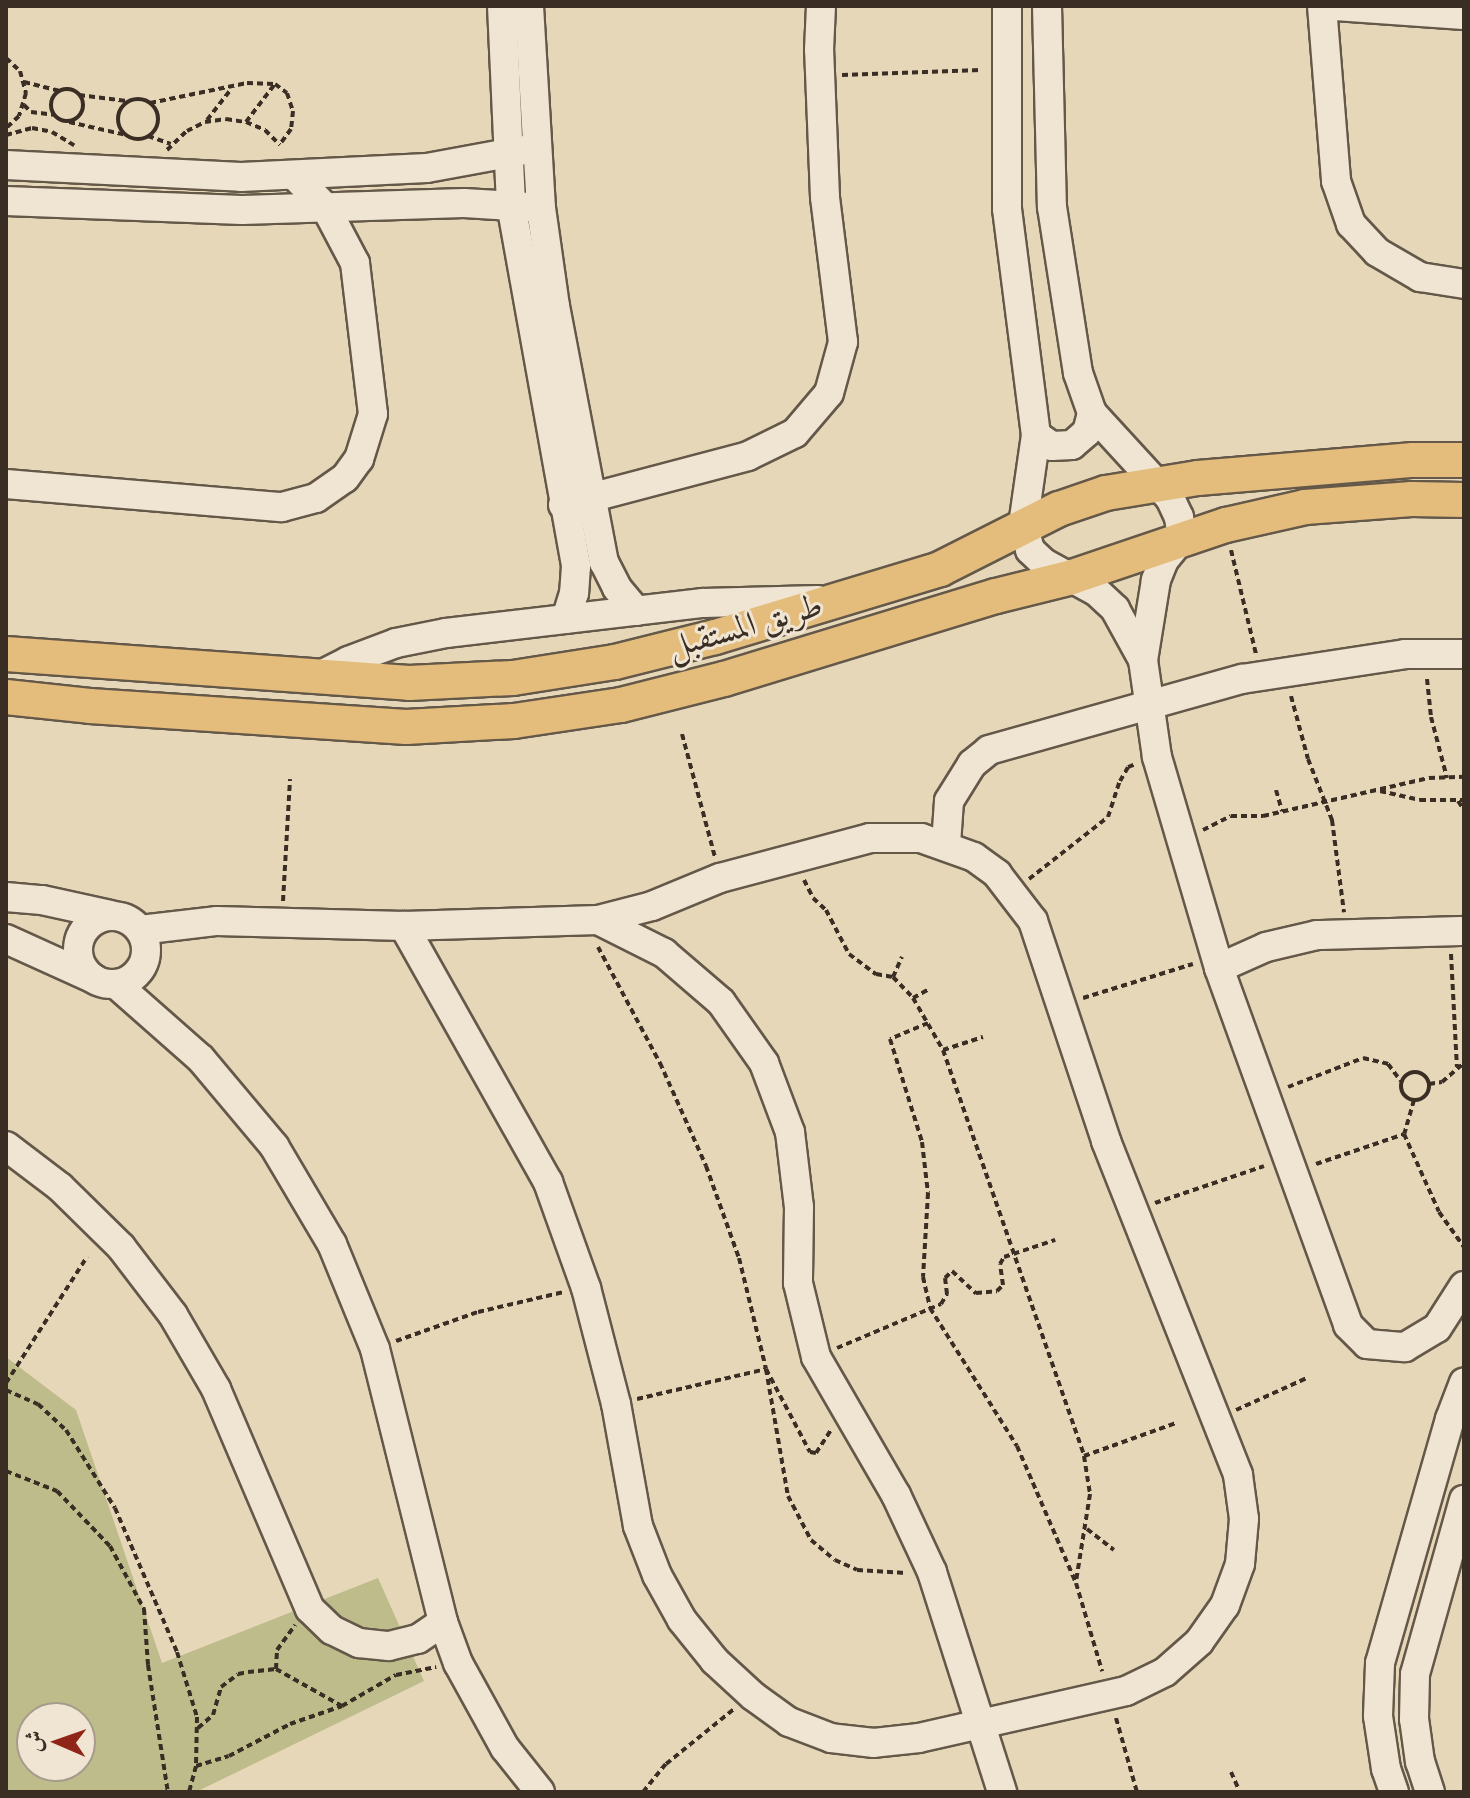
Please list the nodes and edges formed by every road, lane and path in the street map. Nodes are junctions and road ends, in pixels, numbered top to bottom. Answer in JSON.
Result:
{"nodes":[{"id":1,"x":502,"y":6,"type":"edge"},
{"id":2,"x":529,"y":6,"type":"edge"},
{"id":3,"x":821,"y":6,"type":"edge"},
{"id":4,"x":1007,"y":6,"type":"edge"},
{"id":5,"x":1047,"y":6,"type":"edge"},
{"id":6,"x":1322,"y":6,"type":"edge"},
{"id":7,"x":1335,"y":6,"type":"edge"},
{"id":8,"x":1464,"y":15,"type":"edge"},
{"id":9,"x":6,"y":58,"type":"edge"},
{"id":10,"x":1005,"y":69,"type":"junction"},
{"id":11,"x":820,"y":76,"type":"junction"},
{"id":12,"x":24,"y":82,"type":"junction"},
{"id":13,"x":275,"y":84,"type":"junction"},
{"id":14,"x":231,"y":88,"type":"junction"},
{"id":15,"x":60,"y":91,"type":"junction"},
{"id":16,"x":79,"y":95,"type":"junction"},
{"id":17,"x":127,"y":101,"type":"junction"},
{"id":18,"x":150,"y":103,"type":"junction"},
{"id":19,"x":24,"y":105,"type":"junction"},
{"id":20,"x":54,"y":115,"type":"junction"},
{"id":21,"x":59,"y":119,"type":"junction"},
{"id":22,"x":66,"y":121,"type":"junction"},
{"id":23,"x":205,"y":122,"type":"junction"},
{"id":24,"x":246,"y":122,"type":"junction"},
{"id":25,"x":8,"y":126,"type":"edge"},
{"id":26,"x":12,"y":132,"type":"dead end"},
{"id":27,"x":52,"y":132,"type":"dead end"},
{"id":28,"x":126,"y":135,"type":"junction"},
{"id":29,"x":148,"y":136,"type":"junction"},
{"id":30,"x":171,"y":144,"type":"junction"},
{"id":31,"x":280,"y":144,"type":"junction"},
{"id":32,"x":537,"y":147,"type":"junction"},
{"id":33,"x":508,"y":155,"type":"junction"},
{"id":34,"x":6,"y":165,"type":"edge"},
{"id":35,"x":379,"y":170,"type":"junction"},
{"id":36,"x":157,"y":174,"type":"junction"},
{"id":37,"x":294,"y":175,"type":"junction"},
{"id":38,"x":6,"y":201,"type":"edge"},
{"id":39,"x":511,"y":204,"type":"junction"},
{"id":40,"x":368,"y":206,"type":"junction"},
{"id":41,"x":326,"y":208,"type":"junction"},
{"id":42,"x":541,"y":208,"type":"junction"},
{"id":43,"x":355,"y":263,"type":"junction"},
{"id":44,"x":1464,"y":284,"type":"edge"},
{"id":45,"x":1092,"y":413,"type":"junction"},
{"id":46,"x":1036,"y":435,"type":"junction"},
{"id":47,"x":1464,"y":460,"type":"edge"},
{"id":48,"x":1285,"y":470,"type":"junction"},
{"id":49,"x":1155,"y":482,"type":"junction"},
{"id":50,"x":6,"y":484,"type":"edge"},
{"id":51,"x":591,"y":499,"type":"junction"},
{"id":52,"x":1464,"y":500,"type":"edge"},
{"id":53,"x":563,"y":505,"type":"junction"},
{"id":54,"x":1240,"y":522,"type":"junction"},
{"id":55,"x":1023,"y":525,"type":"junction"},
{"id":56,"x":1182,"y":538,"type":"junction"},
{"id":57,"x":940,"y":569,"type":"junction"},
{"id":58,"x":1072,"y":577,"type":"junction"},
{"id":59,"x":996,"y":596,"type":"junction"},
{"id":60,"x":835,"y":600,"type":"junction"},
{"id":61,"x":636,"y":611,"type":"junction"},
{"id":62,"x":566,"y":619,"type":"junction"},
{"id":63,"x":6,"y":654,"type":"edge"},
{"id":64,"x":1424,"y":654,"type":"junction"},
{"id":65,"x":1464,"y":654,"type":"edge"},
{"id":66,"x":1143,"y":660,"type":"junction"},
{"id":67,"x":97,"y":663,"type":"junction"},
{"id":68,"x":149,"y":666,"type":"junction"},
{"id":69,"x":1274,"y":674,"type":"junction"},
{"id":70,"x":317,"y":677,"type":"junction"},
{"id":71,"x":6,"y":697,"type":"edge"},
{"id":72,"x":90,"y":706,"type":"junction"},
{"id":73,"x":1149,"y":706,"type":"junction"},
{"id":74,"x":148,"y":710,"type":"junction"},
{"id":75,"x":682,"y":734,"type":"dead end"},
{"id":76,"x":1157,"y":757,"type":"junction"},
{"id":77,"x":1464,"y":777,"type":"edge"},
{"id":78,"x":1447,"y":778,"type":"junction"},
{"id":79,"x":290,"y":779,"type":"dead end"},
{"id":80,"x":1276,"y":790,"type":"dead end"},
{"id":81,"x":1378,"y":790,"type":"junction"},
{"id":82,"x":1325,"y":800,"type":"junction"},
{"id":83,"x":1461,"y":800,"type":"edge"},
{"id":84,"x":1464,"y":810,"type":"edge"},
{"id":85,"x":1282,"y":811,"type":"junction"},
{"id":86,"x":1181,"y":840,"type":"junction"},
{"id":87,"x":946,"y":844,"type":"junction"},
{"id":88,"x":799,"y":858,"type":"junction"},
{"id":89,"x":720,"y":878,"type":"junction"},
{"id":90,"x":1013,"y":891,"type":"junction"},
{"id":91,"x":6,"y":897,"type":"edge"},
{"id":92,"x":110,"y":915,"type":"junction"},
{"id":93,"x":591,"y":920,"type":"junction"},
{"id":94,"x":282,"y":923,"type":"junction"},
{"id":95,"x":404,"y":926,"type":"junction"},
{"id":96,"x":140,"y":930,"type":"junction"},
{"id":97,"x":1457,"y":931,"type":"edge"},
{"id":98,"x":1349,"y":934,"type":"junction"},
{"id":99,"x":6,"y":939,"type":"edge"},
{"id":100,"x":902,"y":957,"type":"dead end"},
{"id":101,"x":1217,"y":963,"type":"junction"},
{"id":102,"x":893,"y":977,"type":"junction"},
{"id":103,"x":105,"y":981,"type":"junction"},
{"id":104,"x":929,"y":989,"type":"dead end"},
{"id":105,"x":913,"y":998,"type":"junction"},
{"id":106,"x":1062,"y":1005,"type":"junction"},
{"id":107,"x":928,"y":1023,"type":"junction"},
{"id":108,"x":983,"y":1037,"type":"dead end"},
{"id":109,"x":943,"y":1050,"type":"junction"},
{"id":110,"x":1464,"y":1063,"type":"edge"},
{"id":111,"x":1457,"y":1067,"type":"junction"},
{"id":112,"x":1401,"y":1081,"type":"junction"},
{"id":113,"x":1429,"y":1084,"type":"junction"},
{"id":114,"x":1264,"y":1095,"type":"junction"},
{"id":115,"x":1414,"y":1100,"type":"junction"},
{"id":116,"x":1404,"y":1134,"type":"junction"},
{"id":117,"x":6,"y":1146,"type":"edge"},
{"id":118,"x":1290,"y":1165,"type":"junction"},
{"id":119,"x":1134,"y":1211,"type":"junction"},
{"id":120,"x":1055,"y":1240,"type":"dead end"},
{"id":121,"x":1464,"y":1247,"type":"edge"},
{"id":122,"x":1016,"y":1255,"type":"junction"},
{"id":123,"x":87,"y":1257,"type":"dead end"},
{"id":124,"x":1464,"y":1286,"type":"edge"},
{"id":125,"x":586,"y":1288,"type":"junction"},
{"id":126,"x":930,"y":1308,"type":"junction"},
{"id":127,"x":375,"y":1349,"type":"junction"},
{"id":128,"x":816,"y":1357,"type":"junction"},
{"id":129,"x":766,"y":1369,"type":"junction"},
{"id":130,"x":1307,"y":1378,"type":"dead end"},
{"id":131,"x":6,"y":1383,"type":"edge"},
{"id":132,"x":1464,"y":1383,"type":"edge"},
{"id":133,"x":6,"y":1390,"type":"edge"},
{"id":134,"x":616,"y":1404,"type":"junction"},
{"id":135,"x":845,"y":1410,"type":"junction"},
{"id":136,"x":1216,"y":1419,"type":"junction"},
{"id":137,"x":1176,"y":1423,"type":"dead end"},
{"id":138,"x":1084,"y":1456,"type":"junction"},
{"id":139,"x":6,"y":1471,"type":"edge"},
{"id":140,"x":1464,"y":1500,"type":"edge"},
{"id":141,"x":1087,"y":1529,"type":"junction"},
{"id":142,"x":1114,"y":1550,"type":"dead end"},
{"id":143,"x":932,"y":1572,"type":"junction"},
{"id":144,"x":1076,"y":1583,"type":"junction"},
{"id":145,"x":310,"y":1609,"type":"junction"},
{"id":146,"x":443,"y":1622,"type":"junction"},
{"id":147,"x":458,"y":1663,"type":"junction"},
{"id":148,"x":276,"y":1669,"type":"junction"},
{"id":149,"x":753,"y":1696,"type":"junction"},
{"id":150,"x":1110,"y":1696,"type":"junction"},
{"id":151,"x":342,"y":1706,"type":"junction"},
{"id":152,"x":983,"y":1724,"type":"junction"},
{"id":153,"x":197,"y":1728,"type":"junction"},
{"id":154,"x":196,"y":1766,"type":"junction"},
{"id":155,"x":1231,"y":1772,"type":"dead end"},
{"id":156,"x":168,"y":1792,"type":"edge"},
{"id":157,"x":189,"y":1792,"type":"edge"},
{"id":158,"x":540,"y":1792,"type":"edge"},
{"id":159,"x":643,"y":1792,"type":"edge"},
{"id":160,"x":1002,"y":1792,"type":"edge"},
{"id":161,"x":1137,"y":1792,"type":"edge"},
{"id":162,"x":1240,"y":1792,"type":"edge"},
{"id":163,"x":1394,"y":1792,"type":"edge"},
{"id":164,"x":1430,"y":1792,"type":"edge"}],
"edges":[{"from":1,"to":33,"type":"street"},
{"from":2,"to":32,"type":"street"},
{"from":3,"to":11,"type":"street"},
{"from":4,"to":10,"type":"street"},
{"from":5,"to":45,"type":"street"},
{"from":6,"to":44,"type":"street"},
{"from":7,"to":8,"type":"street"},
{"from":9,"to":12,"type":"path"},
{"from":10,"to":11,"type":"path"},
{"from":10,"to":46,"type":"street"},
{"from":11,"to":51,"type":"street"},
{"from":12,"to":15,"type":"path"},
{"from":12,"to":19,"type":"path"},
{"from":13,"to":14,"type":"path"},
{"from":13,"to":24,"type":"path"},
{"from":13,"to":31,"type":"path"},
{"from":14,"to":18,"type":"path"},
{"from":14,"to":23,"type":"path"},
{"from":15,"to":16,"type":"path"},
{"from":15,"to":20,"type":"path"},
{"from":16,"to":17,"type":"path"},
{"from":16,"to":22,"type":"path"},
{"from":17,"to":18,"type":"path"},
{"from":17,"to":28,"type":"path"},
{"from":18,"to":29,"type":"path"},
{"from":19,"to":20,"type":"path"},
{"from":19,"to":25,"type":"path"},
{"from":20,"to":21,"type":"path"},
{"from":21,"to":22,"type":"path"},
{"from":21,"to":27,"type":"path"},
{"from":22,"to":28,"type":"path"},
{"from":23,"to":24,"type":"path"},
{"from":23,"to":30,"type":"path"},
{"from":24,"to":31,"type":"path"},
{"from":25,"to":26,"type":"path"},
{"from":28,"to":29,"type":"path"},
{"from":29,"to":30,"type":"path"},
{"from":30,"to":36,"type":"path"},
{"from":31,"to":37,"type":"path"},
{"from":32,"to":33,"type":"street"},
{"from":32,"to":42,"type":"street"},
{"from":33,"to":35,"type":"street"},
{"from":33,"to":39,"type":"street"},
{"from":34,"to":36,"type":"street"},
{"from":35,"to":37,"type":"street"},
{"from":35,"to":40,"type":"street"},
{"from":36,"to":37,"type":"street"},
{"from":37,"to":41,"type":"street"},
{"from":38,"to":41,"type":"street"},
{"from":39,"to":40,"type":"street"},
{"from":39,"to":42,"type":"street"},
{"from":39,"to":53,"type":"street"},
{"from":40,"to":41,"type":"street"},
{"from":40,"to":43,"type":"street"},
{"from":41,"to":43,"type":"street"},
{"from":42,"to":51,"type":"street"},
{"from":43,"to":50,"type":"street"},
{"from":45,"to":46,"type":"street"},
{"from":45,"to":49,"type":"street"},
{"from":46,"to":55,"type":"street"},
{"from":47,"to":48,"type":"main road","name":"طريق المستقبل"},
{"from":48,"to":49,"type":"main road","name":"طريق المستقبل"},
{"from":48,"to":54,"type":"main road"},
{"from":49,"to":55,"type":"main road","name":"طريق المستقبل"},
{"from":49,"to":56,"type":"street"},
{"from":51,"to":53,"type":"street"},
{"from":51,"to":61,"type":"street"},
{"from":52,"to":54,"type":"main road","name":"طريق المستقبل"},
{"from":53,"to":62,"type":"street"},
{"from":54,"to":56,"type":"main road","name":"طريق المستقبل"},
{"from":54,"to":69,"type":"path"},
{"from":55,"to":57,"type":"main road","name":"طريق المستقبل"},
{"from":55,"to":58,"type":"street"},
{"from":56,"to":58,"type":"main road","name":"طريق المستقبل"},
{"from":56,"to":66,"type":"street"},
{"from":57,"to":59,"type":"main road"},
{"from":57,"to":60,"type":"main road","name":"طريق المستقبل"},
{"from":58,"to":59,"type":"main road","name":"طريق المستقبل"},
{"from":58,"to":66,"type":"street"},
{"from":59,"to":74,"type":"main road","name":"طريق المستقبل"},
{"from":60,"to":61,"type":"street"},
{"from":60,"to":70,"type":"main road","name":"طريق المستقبل"},
{"from":61,"to":62,"type":"street"},
{"from":62,"to":70,"type":"street"},
{"from":63,"to":67,"type":"main road","name":"طريق المستقبل"},
{"from":64,"to":65,"type":"street"},
{"from":64,"to":69,"type":"street"},
{"from":64,"to":78,"type":"path"},
{"from":66,"to":73,"type":"street"},
{"from":67,"to":68,"type":"main road","name":"طريق المستقبل"},
{"from":67,"to":72,"type":"main road"},
{"from":68,"to":70,"type":"main road","name":"طريق المستقبل"},
{"from":68,"to":74,"type":"main road"},
{"from":69,"to":73,"type":"street"},
{"from":69,"to":82,"type":"path"},
{"from":71,"to":72,"type":"main road","name":"طريق المستقبل"},
{"from":72,"to":74,"type":"main road","name":"طريق المستقبل"},
{"from":73,"to":76,"type":"street"},
{"from":73,"to":87,"type":"street"},
{"from":75,"to":89,"type":"path"},
{"from":76,"to":86,"type":"street"},
{"from":76,"to":90,"type":"path"},
{"from":77,"to":78,"type":"path"},
{"from":78,"to":81,"type":"path"},
{"from":79,"to":94,"type":"path"},
{"from":80,"to":85,"type":"path"},
{"from":81,"to":82,"type":"path"},
{"from":81,"to":83,"type":"path"},
{"from":82,"to":85,"type":"path"},
{"from":82,"to":98,"type":"path"},
{"from":83,"to":84,"type":"path"},
{"from":85,"to":86,"type":"path"},
{"from":86,"to":101,"type":"street"},
{"from":87,"to":88,"type":"street"},
{"from":87,"to":90,"type":"street"},
{"from":88,"to":89,"type":"street"},
{"from":88,"to":102,"type":"path"},
{"from":89,"to":93,"type":"street"},
{"from":90,"to":106,"type":"street"},
{"from":91,"to":92,"type":"street"},
{"from":92,"to":96,"type":"street"},
{"from":92,"to":103,"type":"street"},
{"from":93,"to":95,"type":"street"},
{"from":93,"to":128,"type":"street"},
{"from":93,"to":129,"type":"path"},
{"from":94,"to":95,"type":"street"},
{"from":94,"to":96,"type":"street"},
{"from":95,"to":125,"type":"street"},
{"from":96,"to":103,"type":"street"},
{"from":97,"to":98,"type":"street"},
{"from":97,"to":111,"type":"path"},
{"from":98,"to":101,"type":"street"},
{"from":99,"to":103,"type":"street"},
{"from":100,"to":102,"type":"path"},
{"from":101,"to":106,"type":"path"},
{"from":101,"to":114,"type":"street"},
{"from":102,"to":105,"type":"path"},
{"from":103,"to":127,"type":"street"},
{"from":104,"to":105,"type":"path"},
{"from":105,"to":107,"type":"path"},
{"from":106,"to":119,"type":"street"},
{"from":107,"to":109,"type":"path"},
{"from":107,"to":126,"type":"path"},
{"from":108,"to":109,"type":"path"},
{"from":109,"to":122,"type":"path"},
{"from":110,"to":111,"type":"path"},
{"from":111,"to":113,"type":"path"},
{"from":112,"to":113,"type":"path"},
{"from":112,"to":114,"type":"path"},
{"from":112,"to":115,"type":"path"},
{"from":113,"to":115,"type":"path"},
{"from":114,"to":118,"type":"street"},
{"from":115,"to":116,"type":"path"},
{"from":116,"to":118,"type":"path"},
{"from":116,"to":121,"type":"path"},
{"from":117,"to":145,"type":"street"},
{"from":118,"to":119,"type":"path"},
{"from":118,"to":124,"type":"street"},
{"from":119,"to":136,"type":"street"},
{"from":120,"to":122,"type":"path"},
{"from":122,"to":126,"type":"path"},
{"from":122,"to":138,"type":"path"},
{"from":123,"to":131,"type":"path"},
{"from":125,"to":127,"type":"path"},
{"from":125,"to":134,"type":"street"},
{"from":126,"to":128,"type":"path"},
{"from":126,"to":144,"type":"path"},
{"from":127,"to":146,"type":"street"},
{"from":128,"to":135,"type":"street"},
{"from":129,"to":134,"type":"path"},
{"from":129,"to":135,"type":"path"},
{"from":129,"to":143,"type":"path"},
{"from":130,"to":136,"type":"path"},
{"from":132,"to":163,"type":"street"},
{"from":133,"to":153,"type":"path"},
{"from":134,"to":149,"type":"street"},
{"from":135,"to":143,"type":"street"},
{"from":136,"to":150,"type":"street"},
{"from":137,"to":138,"type":"path"},
{"from":138,"to":141,"type":"path"},
{"from":139,"to":156,"type":"path"},
{"from":140,"to":164,"type":"street"},
{"from":141,"to":142,"type":"path"},
{"from":141,"to":144,"type":"path"},
{"from":143,"to":152,"type":"street"},
{"from":144,"to":150,"type":"path"},
{"from":145,"to":146,"type":"street"},
{"from":145,"to":148,"type":"path"},
{"from":146,"to":147,"type":"street"},
{"from":147,"to":151,"type":"path"},
{"from":147,"to":158,"type":"street"},
{"from":148,"to":151,"type":"path"},
{"from":148,"to":153,"type":"path"},
{"from":149,"to":152,"type":"street"},
{"from":149,"to":159,"type":"path"},
{"from":150,"to":152,"type":"street"},
{"from":150,"to":161,"type":"path"},
{"from":151,"to":154,"type":"path"},
{"from":152,"to":160,"type":"street"},
{"from":153,"to":154,"type":"path"},
{"from":154,"to":157,"type":"path"},
{"from":155,"to":162,"type":"path"}]}
